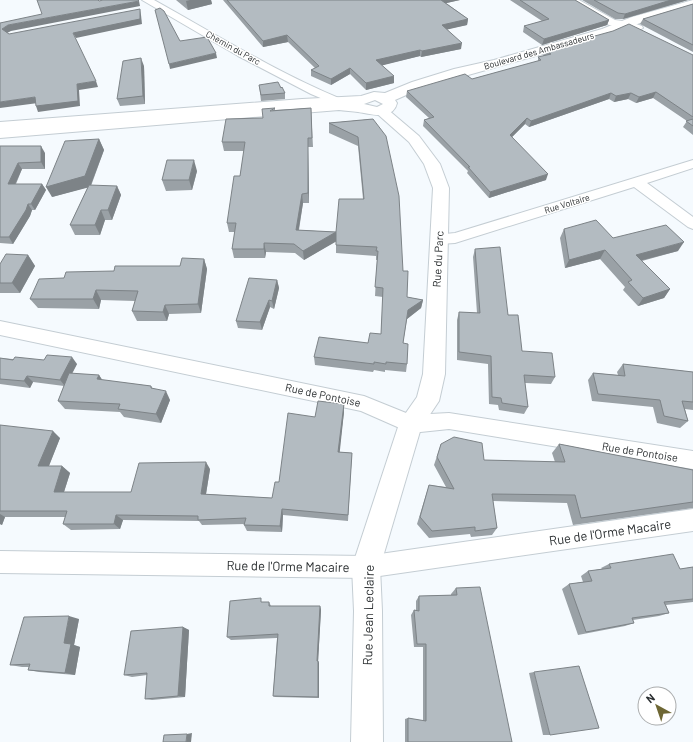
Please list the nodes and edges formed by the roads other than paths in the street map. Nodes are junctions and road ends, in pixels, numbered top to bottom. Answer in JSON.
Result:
{"nodes":[{"id":1,"x":572,"y":0,"type":"edge"},
{"id":2,"x":693,"y":3,"type":"edge"},
{"id":3,"x":145,"y":5,"type":"edge"},
{"id":4,"x":626,"y":24,"type":"junction"},
{"id":5,"x":646,"y":32,"type":"edge"},
{"id":6,"x":315,"y":98,"type":"junction"},
{"id":7,"x":374,"y":104,"type":"junction"},
{"id":8,"x":0,"y":127,"type":"edge"},
{"id":9,"x":0,"y":133,"type":"edge"},
{"id":10,"x":693,"y":164,"type":"edge"},
{"id":11,"x":637,"y":182,"type":"junction"},
{"id":12,"x":693,"y":224,"type":"edge"},
{"id":13,"x":440,"y":239,"type":"junction"},
{"id":14,"x":0,"y":328,"type":"edge"},
{"id":15,"x":411,"y":424,"type":"junction"},
{"id":16,"x":693,"y":460,"type":"edge"},
{"id":17,"x":693,"y":520,"type":"edge"},
{"id":18,"x":0,"y":562,"type":"edge"},
{"id":19,"x":366,"y":567,"type":"junction"},
{"id":20,"x":367,"y":742,"type":"edge"}],
"edges":[{"from":1,"to":4,"type":"street"},
{"from":2,"to":4,"type":"main road","name":"Boulevard des Ambassadeurs"},
{"from":3,"to":6,"type":"street","name":"Chemin du Parc"},
{"from":4,"to":5,"type":"street"},
{"from":4,"to":7,"type":"main road","name":"Boulevard des Ambassadeurs"},
{"from":6,"to":7,"type":"main road"},
{"from":6,"to":8,"type":"main road"},
{"from":7,"to":9,"type":"main road"},
{"from":7,"to":13,"type":"main road","name":"Rue du Parc"},
{"from":10,"to":11,"type":"street","name":"Rue Voltaire"},
{"from":11,"to":12,"type":"street"},
{"from":11,"to":13,"type":"street","name":"Rue Voltaire"},
{"from":13,"to":15,"type":"main road","name":"Rue du Parc"},
{"from":14,"to":15,"type":"street","name":"Rue de Pontoise"},
{"from":15,"to":16,"type":"street","name":"Rue de Pontoise"},
{"from":15,"to":19,"type":"main road","name":"Rue Jean Leclaire"},
{"from":17,"to":19,"type":"street","name":"Rue de l'Orme Macaire"},
{"from":18,"to":19,"type":"street","name":"Rue de l'Orme Macaire"},
{"from":19,"to":20,"type":"main road","name":"Rue Jean Leclaire"}]}
